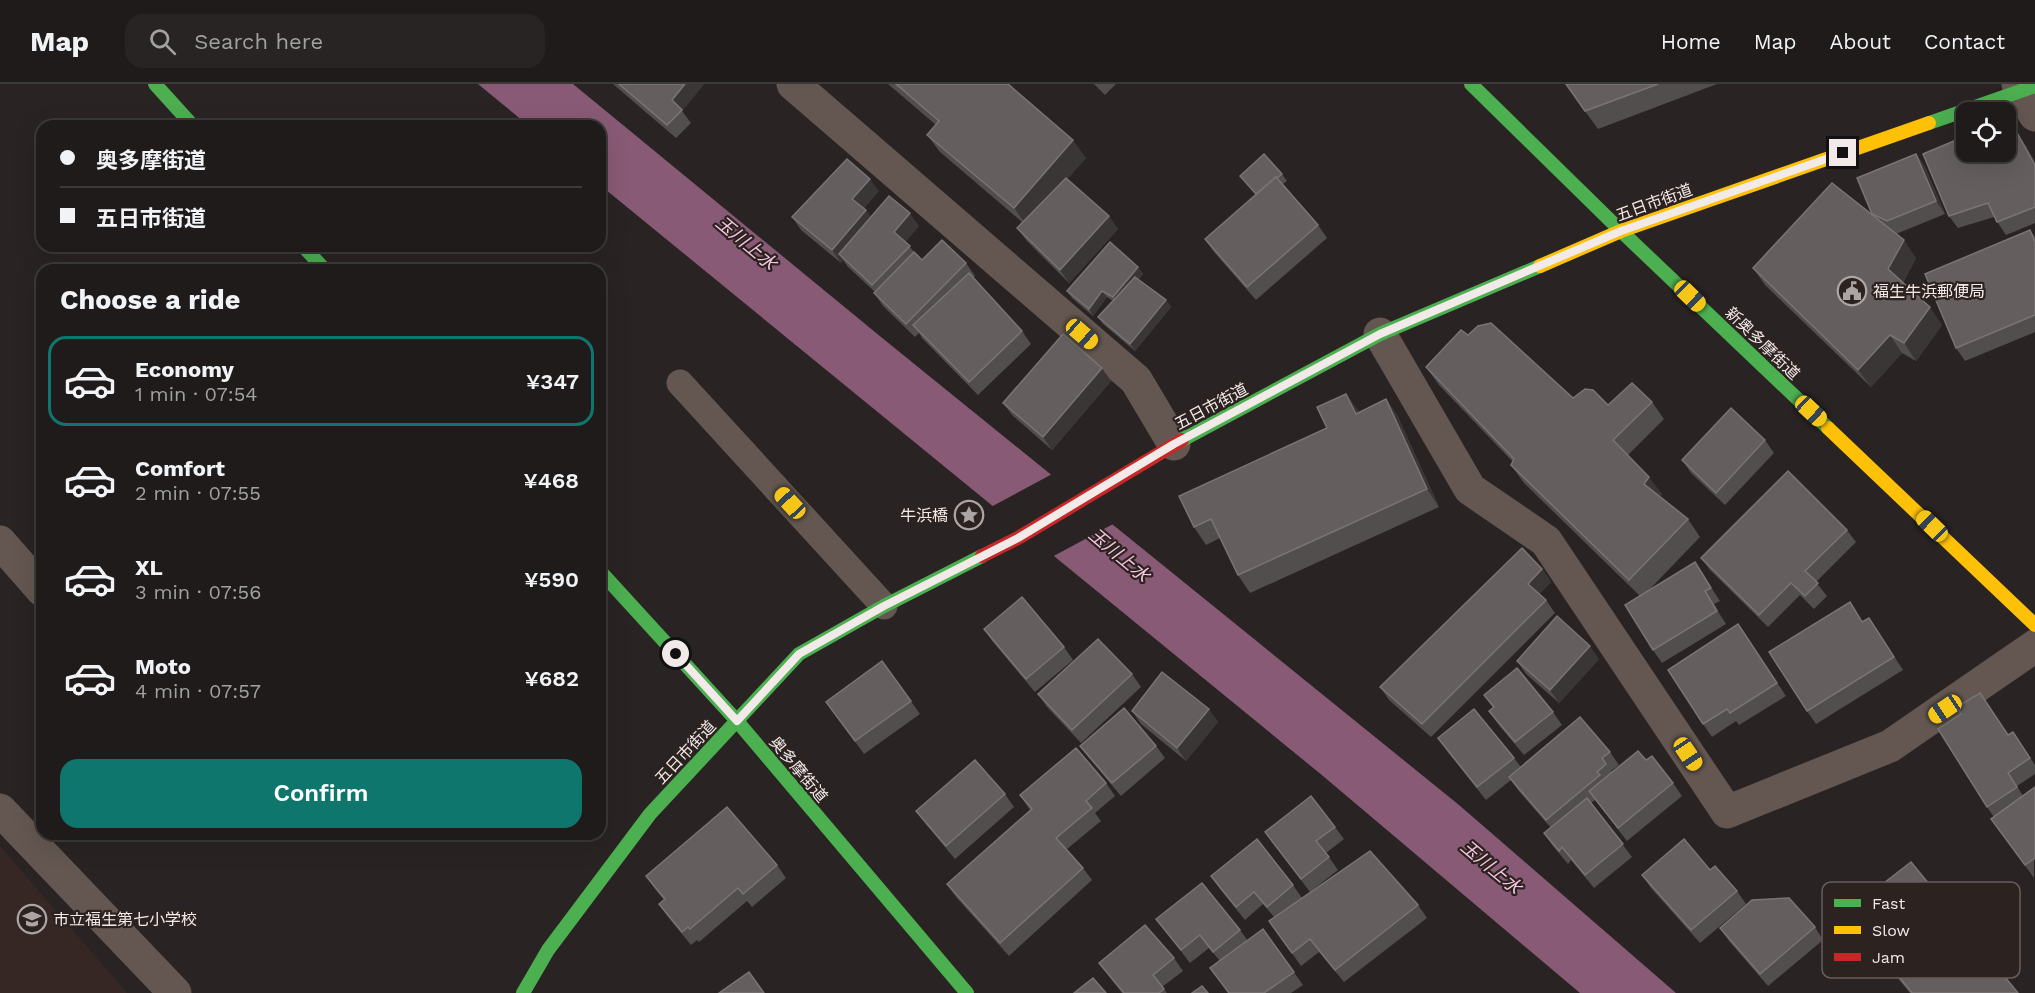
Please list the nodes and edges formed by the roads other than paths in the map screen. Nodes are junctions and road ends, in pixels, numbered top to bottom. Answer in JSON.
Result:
{"nodes":[{"id":1,"x":155,"y":84,"type":"edge"},
{"id":2,"x":793,"y":84,"type":"edge"},
{"id":3,"x":1471,"y":84,"type":"edge"},
{"id":4,"x":2027,"y":94,"type":"edge"},
{"id":5,"x":188,"y":120,"type":"edge"},
{"id":6,"x":1621,"y":231,"type":"junction"},
{"id":7,"x":308,"y":252,"type":"edge"},
{"id":8,"x":320,"y":264,"type":"edge"},
{"id":9,"x":1380,"y":334,"type":"junction"},
{"id":10,"x":680,"y":383,"type":"dead end"},
{"id":11,"x":1174,"y":444,"type":"junction"},
{"id":12,"x":0,"y":542,"type":"edge"},
{"id":13,"x":606,"y":578,"type":"edge"},
{"id":14,"x":36,"y":583,"type":"edge"},
{"id":15,"x":884,"y":606,"type":"junction"},
{"id":16,"x":2035,"y":625,"type":"edge"},
{"id":17,"x":2035,"y":646,"type":"edge"},
{"id":18,"x":737,"y":721,"type":"junction"},
{"id":19,"x":0,"y":810,"type":"edge"},
{"id":20,"x":175,"y":993,"type":"edge"},
{"id":21,"x":523,"y":993,"type":"edge"},
{"id":22,"x":967,"y":993,"type":"edge"}],
"edges":[{"from":1,"to":5,"type":"main road"},
{"from":2,"to":11,"type":"street"},
{"from":3,"to":6,"type":"main road","name":"新奥多摩街道"},
{"from":4,"to":6,"type":"main road","name":"五日市街道"},
{"from":6,"to":9,"type":"main road","name":"五日市街道"},
{"from":6,"to":16,"type":"main road","name":"新奥多摩街道"},
{"from":7,"to":8,"type":"main road"},
{"from":9,"to":11,"type":"main road","name":"五日市街道"},
{"from":9,"to":17,"type":"street"},
{"from":10,"to":15,"type":"lane"},
{"from":11,"to":15,"type":"main road","name":"五日市街道"},
{"from":12,"to":14,"type":"street"},
{"from":13,"to":18,"type":"main road","name":"奥多摩街道"},
{"from":15,"to":18,"type":"main road","name":"五日市街道"},
{"from":18,"to":21,"type":"main road","name":"五日市街道"},
{"from":18,"to":22,"type":"main road","name":"奥多摩街道"},
{"from":19,"to":20,"type":"street"}]}
